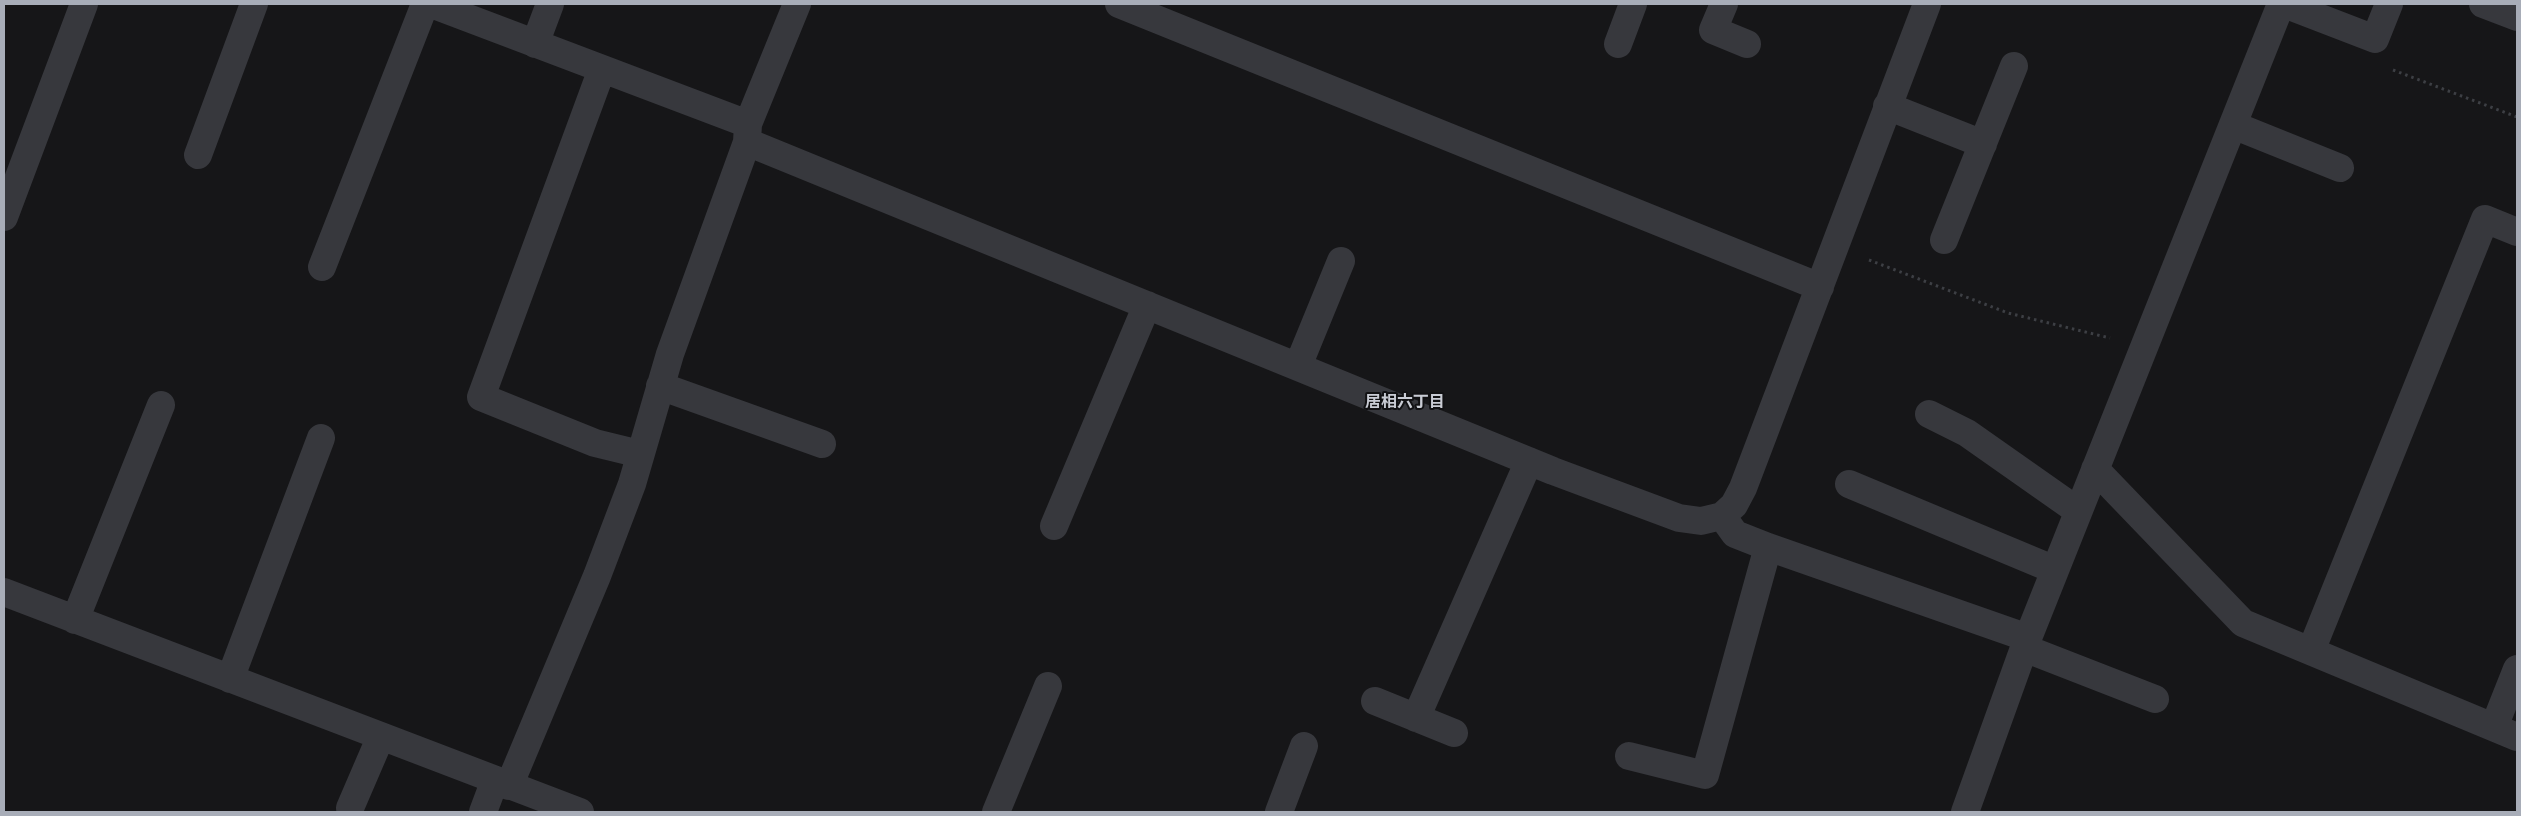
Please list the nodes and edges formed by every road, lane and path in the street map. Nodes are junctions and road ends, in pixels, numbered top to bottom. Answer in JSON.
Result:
{"nodes":[{"id":1,"x":84,"y":4,"type":"edge"},
{"id":2,"x":254,"y":4,"type":"edge"},
{"id":3,"x":425,"y":4,"type":"edge"},
{"id":4,"x":431,"y":4,"type":"edge"},
{"id":5,"x":550,"y":4,"type":"edge"},
{"id":6,"x":797,"y":4,"type":"edge"},
{"id":7,"x":1119,"y":4,"type":"edge"},
{"id":8,"x":1633,"y":4,"type":"edge"},
{"id":9,"x":1724,"y":4,"type":"edge"},
{"id":10,"x":1927,"y":4,"type":"edge"},
{"id":11,"x":2283,"y":4,"type":"edge"},
{"id":12,"x":2389,"y":4,"type":"edge"},
{"id":13,"x":2482,"y":4,"type":"edge"},
{"id":14,"x":2517,"y":17,"type":"edge"},
{"id":15,"x":535,"y":44,"type":"junction"},
{"id":16,"x":1618,"y":44,"type":"dead end"},
{"id":17,"x":1747,"y":44,"type":"dead end"},
{"id":18,"x":2014,"y":66,"type":"dead end"},
{"id":19,"x":602,"y":69,"type":"junction"},
{"id":20,"x":1887,"y":106,"type":"junction"},
{"id":21,"x":2233,"y":125,"type":"junction"},
{"id":22,"x":748,"y":133,"type":"junction"},
{"id":23,"x":1983,"y":144,"type":"junction"},
{"id":24,"x":198,"y":155,"type":"dead end"},
{"id":25,"x":13,"y":167,"type":"edge"},
{"id":26,"x":2340,"y":168,"type":"dead end"},
{"id":27,"x":4,"y":217,"type":"edge"},
{"id":28,"x":2517,"y":232,"type":"edge"},
{"id":29,"x":1944,"y":240,"type":"dead end"},
{"id":30,"x":1833,"y":246,"type":"junction"},
{"id":31,"x":1341,"y":261,"type":"dead end"},
{"id":32,"x":322,"y":267,"type":"dead end"},
{"id":33,"x":1820,"y":287,"type":"junction"},
{"id":34,"x":1147,"y":305,"type":"junction"},
{"id":35,"x":2142,"y":351,"type":"junction"},
{"id":36,"x":1298,"y":366,"type":"junction"},
{"id":37,"x":660,"y":386,"type":"junction"},
{"id":38,"x":161,"y":405,"type":"dead end"},
{"id":39,"x":1928,"y":414,"type":"dead end"},
{"id":40,"x":322,"y":438,"type":"dead end"},
{"id":41,"x":822,"y":444,"type":"dead end"},
{"id":42,"x":640,"y":454,"type":"junction"},
{"id":43,"x":1529,"y":461,"type":"junction"},
{"id":44,"x":2095,"y":469,"type":"junction"},
{"id":45,"x":1849,"y":484,"type":"dead end"},
{"id":46,"x":2078,"y":511,"type":"junction"},
{"id":47,"x":1722,"y":516,"type":"junction"},
{"id":48,"x":1054,"y":526,"type":"dead end"},
{"id":49,"x":1768,"y":547,"type":"junction"},
{"id":50,"x":2055,"y":570,"type":"junction"},
{"id":51,"x":4,"y":592,"type":"edge"},
{"id":52,"x":75,"y":620,"type":"junction"},
{"id":53,"x":2026,"y":643,"type":"junction"},
{"id":54,"x":2311,"y":651,"type":"junction"},
{"id":55,"x":2517,"y":669,"type":"edge"},
{"id":56,"x":230,"y":679,"type":"junction"},
{"id":57,"x":1048,"y":686,"type":"dead end"},
{"id":58,"x":2154,"y":699,"type":"dead end"},
{"id":59,"x":1375,"y":701,"type":"dead end"},
{"id":60,"x":1416,"y":718,"type":"junction"},
{"id":61,"x":2506,"y":732,"type":"edge"},
{"id":62,"x":1454,"y":733,"type":"dead end"},
{"id":63,"x":380,"y":736,"type":"junction"},
{"id":64,"x":1304,"y":746,"type":"dead end"},
{"id":65,"x":1629,"y":756,"type":"dead end"},
{"id":66,"x":502,"y":783,"type":"junction"},
{"id":67,"x":350,"y":808,"type":"dead end"},
{"id":68,"x":1284,"y":811,"type":"edge"},
{"id":69,"x":483,"y":812,"type":"edge"},
{"id":70,"x":580,"y":812,"type":"edge"},
{"id":71,"x":996,"y":812,"type":"edge"},
{"id":72,"x":1965,"y":812,"type":"edge"}],
"edges":[{"from":1,"to":25,"type":"street"},
{"from":2,"to":24,"type":"street"},
{"from":3,"to":32,"type":"street"},
{"from":4,"to":15,"type":"street"},
{"from":5,"to":15,"type":"street"},
{"from":6,"to":22,"type":"street"},
{"from":7,"to":33,"type":"street"},
{"from":8,"to":16,"type":"street"},
{"from":9,"to":17,"type":"street"},
{"from":10,"to":20,"type":"street"},
{"from":11,"to":12,"type":"street"},
{"from":11,"to":21,"type":"street"},
{"from":13,"to":14,"type":"street"},
{"from":15,"to":19,"type":"street"},
{"from":18,"to":23,"type":"street"},
{"from":19,"to":22,"type":"street"},
{"from":19,"to":42,"type":"street"},
{"from":20,"to":23,"type":"street"},
{"from":20,"to":30,"type":"street"},
{"from":21,"to":26,"type":"street"},
{"from":21,"to":35,"type":"street"},
{"from":22,"to":34,"type":"street"},
{"from":22,"to":37,"type":"street"},
{"from":23,"to":29,"type":"street"},
{"from":25,"to":27,"type":"street"},
{"from":28,"to":54,"type":"street"},
{"from":30,"to":33,"type":"street"},
{"from":30,"to":35,"type":"path"},
{"from":31,"to":36,"type":"street"},
{"from":33,"to":47,"type":"street"},
{"from":34,"to":36,"type":"street"},
{"from":34,"to":48,"type":"street"},
{"from":35,"to":44,"type":"street"},
{"from":36,"to":43,"type":"street"},
{"from":37,"to":41,"type":"street"},
{"from":37,"to":42,"type":"street"},
{"from":38,"to":52,"type":"street"},
{"from":39,"to":46,"type":"street"},
{"from":40,"to":56,"type":"street"},
{"from":42,"to":66,"type":"street"},
{"from":43,"to":47,"type":"street"},
{"from":43,"to":60,"type":"street"},
{"from":44,"to":46,"type":"street"},
{"from":44,"to":54,"type":"street"},
{"from":45,"to":50,"type":"street"},
{"from":46,"to":50,"type":"street"},
{"from":47,"to":49,"type":"street"},
{"from":49,"to":53,"type":"street"},
{"from":49,"to":65,"type":"street"},
{"from":50,"to":53,"type":"street"},
{"from":51,"to":52,"type":"street"},
{"from":52,"to":56,"type":"street"},
{"from":53,"to":58,"type":"street"},
{"from":53,"to":72,"type":"street"},
{"from":54,"to":61,"type":"street"},
{"from":55,"to":61,"type":"street"},
{"from":56,"to":63,"type":"street"},
{"from":57,"to":71,"type":"street"},
{"from":59,"to":60,"type":"street"},
{"from":60,"to":62,"type":"street"},
{"from":63,"to":66,"type":"street"},
{"from":63,"to":67,"type":"street"},
{"from":64,"to":68,"type":"street"},
{"from":66,"to":69,"type":"street"},
{"from":66,"to":70,"type":"street"}]}
